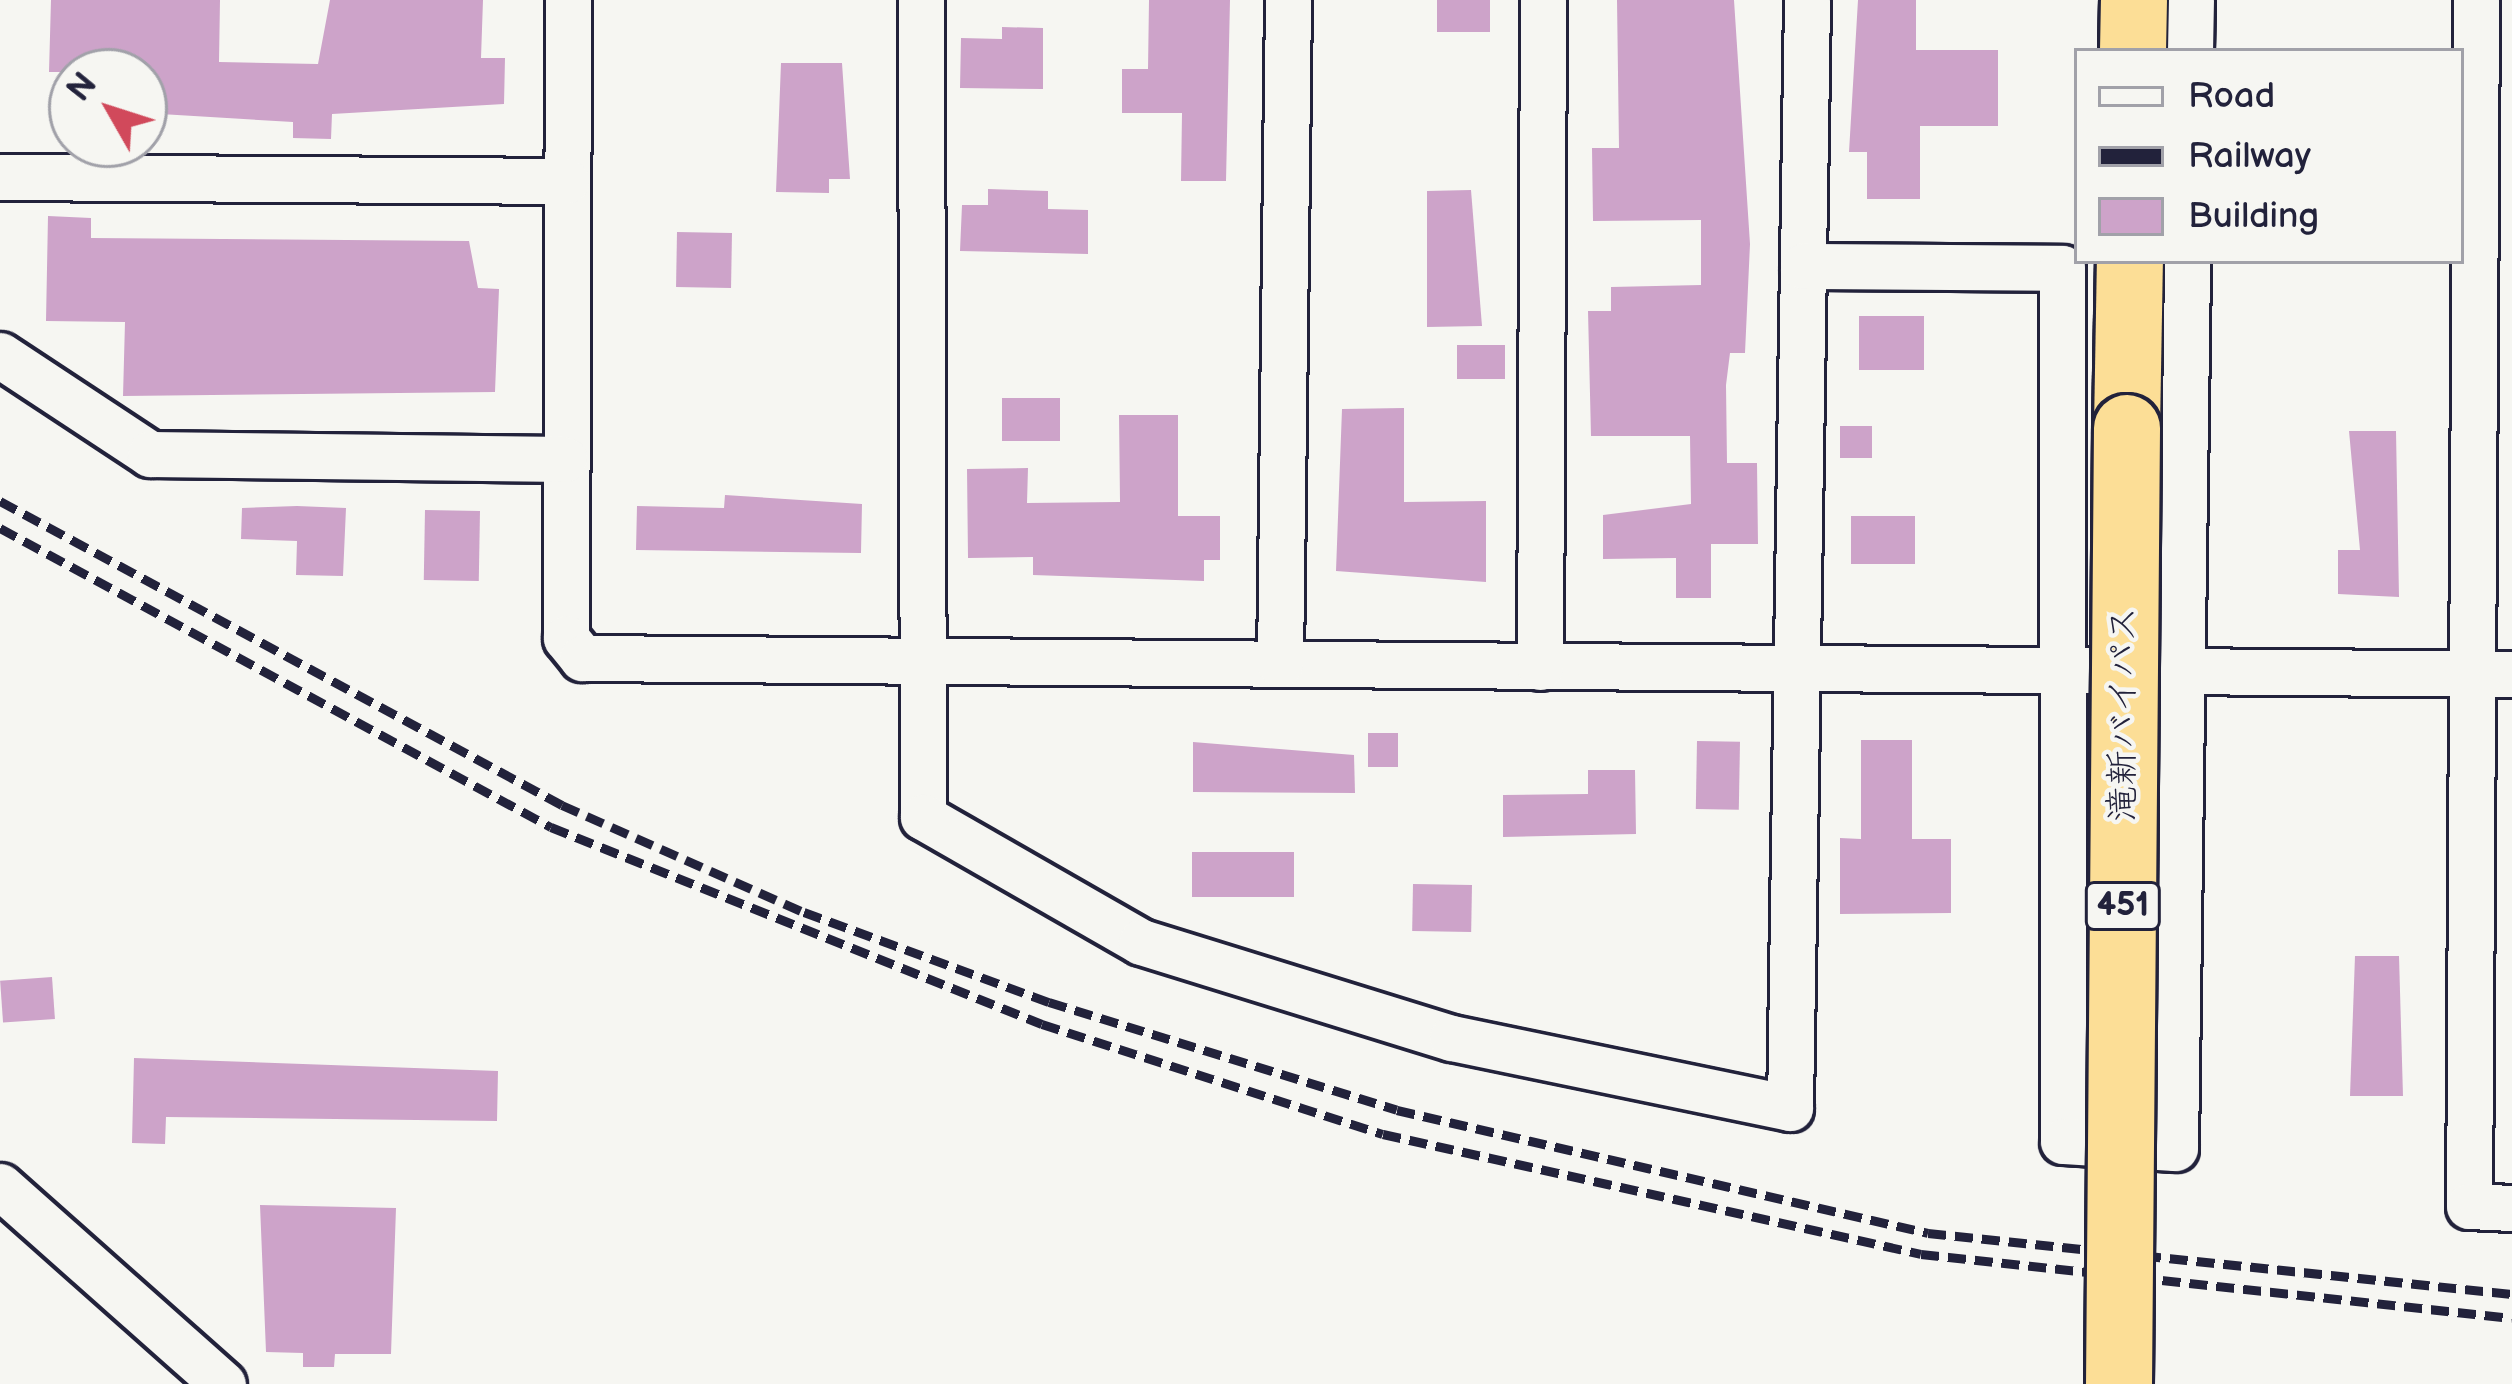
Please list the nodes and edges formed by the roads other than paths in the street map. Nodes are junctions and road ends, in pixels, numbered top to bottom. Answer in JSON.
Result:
{"nodes":[{"id":1,"x":568,"y":0,"type":"edge"},
{"id":2,"x":921,"y":0,"type":"edge"},
{"id":3,"x":1288,"y":0,"type":"edge"},
{"id":4,"x":1543,"y":0,"type":"edge"},
{"id":5,"x":1807,"y":0,"type":"edge"},
{"id":6,"x":2134,"y":0,"type":"edge"},
{"id":7,"x":2191,"y":0,"type":"edge"},
{"id":8,"x":2476,"y":0,"type":"edge"},
{"id":9,"x":2134,"y":48,"type":"edge"},
{"id":10,"x":2190,"y":48,"type":"edge"},
{"id":11,"x":0,"y":177,"type":"edge"},
{"id":12,"x":566,"y":181,"type":"junction"},
{"id":13,"x":2130,"y":264,"type":"edge"},
{"id":14,"x":2187,"y":264,"type":"edge"},
{"id":15,"x":1803,"y":266,"type":"junction"},
{"id":16,"x":0,"y":355,"type":"edge"},
{"id":17,"x":564,"y":459,"type":"junction"},
{"id":18,"x":923,"y":659,"type":"junction"},
{"id":19,"x":1797,"y":663,"type":"junction"},
{"id":20,"x":1280,"y":664,"type":"junction"},
{"id":21,"x":1540,"y":667,"type":"junction"},
{"id":22,"x":2065,"y":667,"type":"junction"},
{"id":23,"x":2182,"y":669,"type":"junction"},
{"id":24,"x":2466,"y":673,"type":"junction"},
{"id":25,"x":2512,"y":674,"type":"edge"},
{"id":26,"x":0,"y":1186,"type":"edge"},
{"id":27,"x":2512,"y":1208,"type":"edge"},
{"id":28,"x":224,"y":1384,"type":"edge"},
{"id":29,"x":2119,"y":1384,"type":"edge"}],
"edges":[{"from":1,"to":12,"type":"street"},
{"from":2,"to":18,"type":"street"},
{"from":3,"to":20,"type":"street"},
{"from":4,"to":21,"type":"street"},
{"from":5,"to":15,"type":"street"},
{"from":6,"to":9,"type":"highway"},
{"from":7,"to":10,"type":"street"},
{"from":8,"to":24,"type":"street"},
{"from":11,"to":12,"type":"street"},
{"from":12,"to":17,"type":"street"},
{"from":13,"to":29,"type":"highway","name":"滝新バイパス","number":"451","bridge":true},
{"from":14,"to":23,"type":"street"},
{"from":15,"to":19,"type":"street"},
{"from":15,"to":22,"type":"street"},
{"from":16,"to":17,"type":"street"},
{"from":17,"to":18,"type":"street"},
{"from":18,"to":19,"type":"street"},
{"from":18,"to":20,"type":"street"},
{"from":19,"to":21,"type":"street"},
{"from":19,"to":22,"type":"street"},
{"from":20,"to":21,"type":"street"},
{"from":22,"to":23,"type":"street"},
{"from":22,"to":23,"type":"street"},
{"from":23,"to":24,"type":"street"},
{"from":24,"to":25,"type":"street"},
{"from":24,"to":27,"type":"street"},
{"from":26,"to":28,"type":"street"}]}
